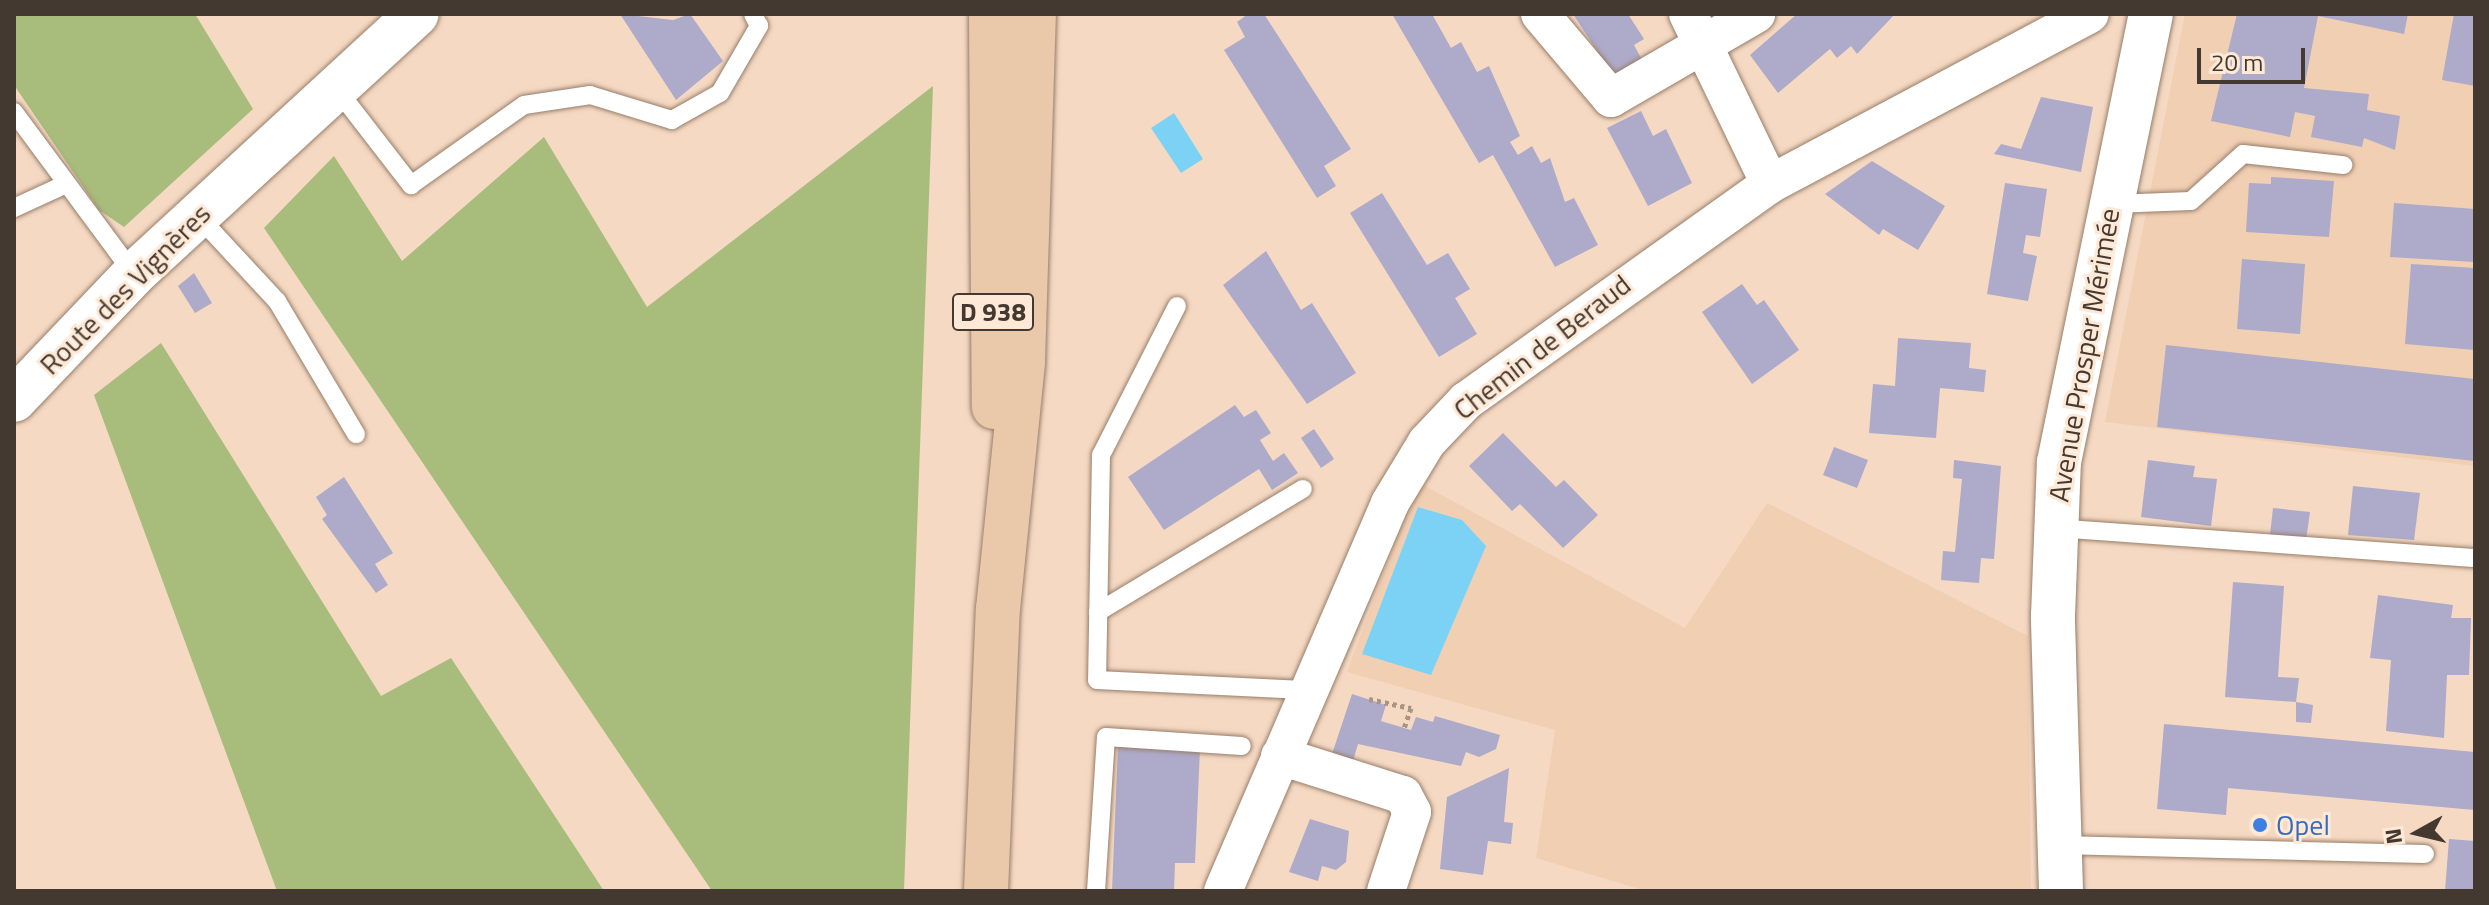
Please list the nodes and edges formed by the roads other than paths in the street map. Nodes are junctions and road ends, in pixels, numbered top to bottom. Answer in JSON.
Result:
{"nodes":[{"id":1,"x":417,"y":14,"type":"edge"},
{"id":2,"x":753,"y":14,"type":"edge"},
{"id":3,"x":991,"y":14,"type":"edge"},
{"id":4,"x":1019,"y":14,"type":"edge"},
{"id":5,"x":1034,"y":14,"type":"edge"},
{"id":6,"x":1540,"y":14,"type":"edge"},
{"id":7,"x":1688,"y":14,"type":"edge"},
{"id":8,"x":1756,"y":14,"type":"edge"},
{"id":9,"x":2090,"y":14,"type":"edge"},
{"id":10,"x":2151,"y":14,"type":"edge"},
{"id":11,"x":1704,"y":49,"type":"junction"},
{"id":12,"x":336,"y":88,"type":"junction"},
{"id":13,"x":1032,"y":104,"type":"junction"},
{"id":14,"x":14,"y":112,"type":"edge"},
{"id":15,"x":2343,"y":165,"type":"dead end"},
{"id":16,"x":1770,"y":184,"type":"junction"},
{"id":17,"x":64,"y":185,"type":"junction"},
{"id":18,"x":2112,"y":204,"type":"junction"},
{"id":19,"x":14,"y":208,"type":"edge"},
{"id":20,"x":197,"y":215,"type":"junction"},
{"id":21,"x":134,"y":274,"type":"junction"},
{"id":22,"x":1177,"y":306,"type":"dead end"},
{"id":23,"x":14,"y":400,"type":"edge"},
{"id":24,"x":356,"y":434,"type":"dead end"},
{"id":25,"x":1303,"y":489,"type":"dead end"},
{"id":26,"x":2054,"y":528,"type":"junction"},
{"id":27,"x":2475,"y":558,"type":"edge"},
{"id":28,"x":998,"y":609,"type":"junction"},
{"id":29,"x":1098,"y":612,"type":"junction"},
{"id":30,"x":1304,"y":690,"type":"junction"},
{"id":31,"x":1242,"y":746,"type":"dead end"},
{"id":32,"x":1280,"y":756,"type":"junction"},
{"id":33,"x":2059,"y":845,"type":"junction"},
{"id":34,"x":2425,"y":854,"type":"dead end"},
{"id":35,"x":986,"y":891,"type":"edge"},
{"id":36,"x":1096,"y":891,"type":"edge"},
{"id":37,"x":1223,"y":891,"type":"edge"},
{"id":38,"x":1386,"y":891,"type":"edge"},
{"id":39,"x":2061,"y":891,"type":"edge"}],
"edges":[{"from":1,"to":12,"type":"main road","name":"Route des Vignères"},
{"from":2,"to":12,"type":"lane"},
{"from":3,"to":28,"type":"main road","number":"D 938"},
{"from":4,"to":13,"type":"main road"},
{"from":5,"to":13,"type":"main road","number":"D 938"},
{"from":6,"to":11,"type":"street"},
{"from":7,"to":11,"type":"street"},
{"from":8,"to":11,"type":"street"},
{"from":9,"to":16,"type":"street","name":"Chemin de Beraud"},
{"from":10,"to":18,"type":"main road","name":"Avenue Prosper Mérimée"},
{"from":11,"to":16,"type":"street"},
{"from":12,"to":20,"type":"main road","name":"Route des Vignères"},
{"from":13,"to":28,"type":"main road","number":"D 938"},
{"from":14,"to":17,"type":"lane"},
{"from":15,"to":18,"type":"lane"},
{"from":16,"to":30,"type":"street","name":"Chemin de Beraud"},
{"from":17,"to":19,"type":"lane"},
{"from":17,"to":21,"type":"lane"},
{"from":18,"to":26,"type":"main road","name":"Avenue Prosper Mérimée"},
{"from":20,"to":21,"type":"main road","name":"Route des Vignères"},
{"from":20,"to":24,"type":"lane"},
{"from":21,"to":23,"type":"main road","name":"Route des Vignères"},
{"from":22,"to":29,"type":"lane"},
{"from":25,"to":29,"type":"lane"},
{"from":26,"to":27,"type":"lane"},
{"from":26,"to":33,"type":"main road","name":"Avenue Prosper Mérimée"},
{"from":28,"to":35,"type":"main road","number":"D 938"},
{"from":29,"to":30,"type":"lane"},
{"from":30,"to":32,"type":"street","name":"Chemin de Beraud"},
{"from":31,"to":36,"type":"lane"},
{"from":32,"to":37,"type":"street","name":"Chemin de Beraud"},
{"from":32,"to":38,"type":"street"},
{"from":33,"to":34,"type":"lane"},
{"from":33,"to":39,"type":"main road","name":"Avenue Prosper Mérimée"}]}
